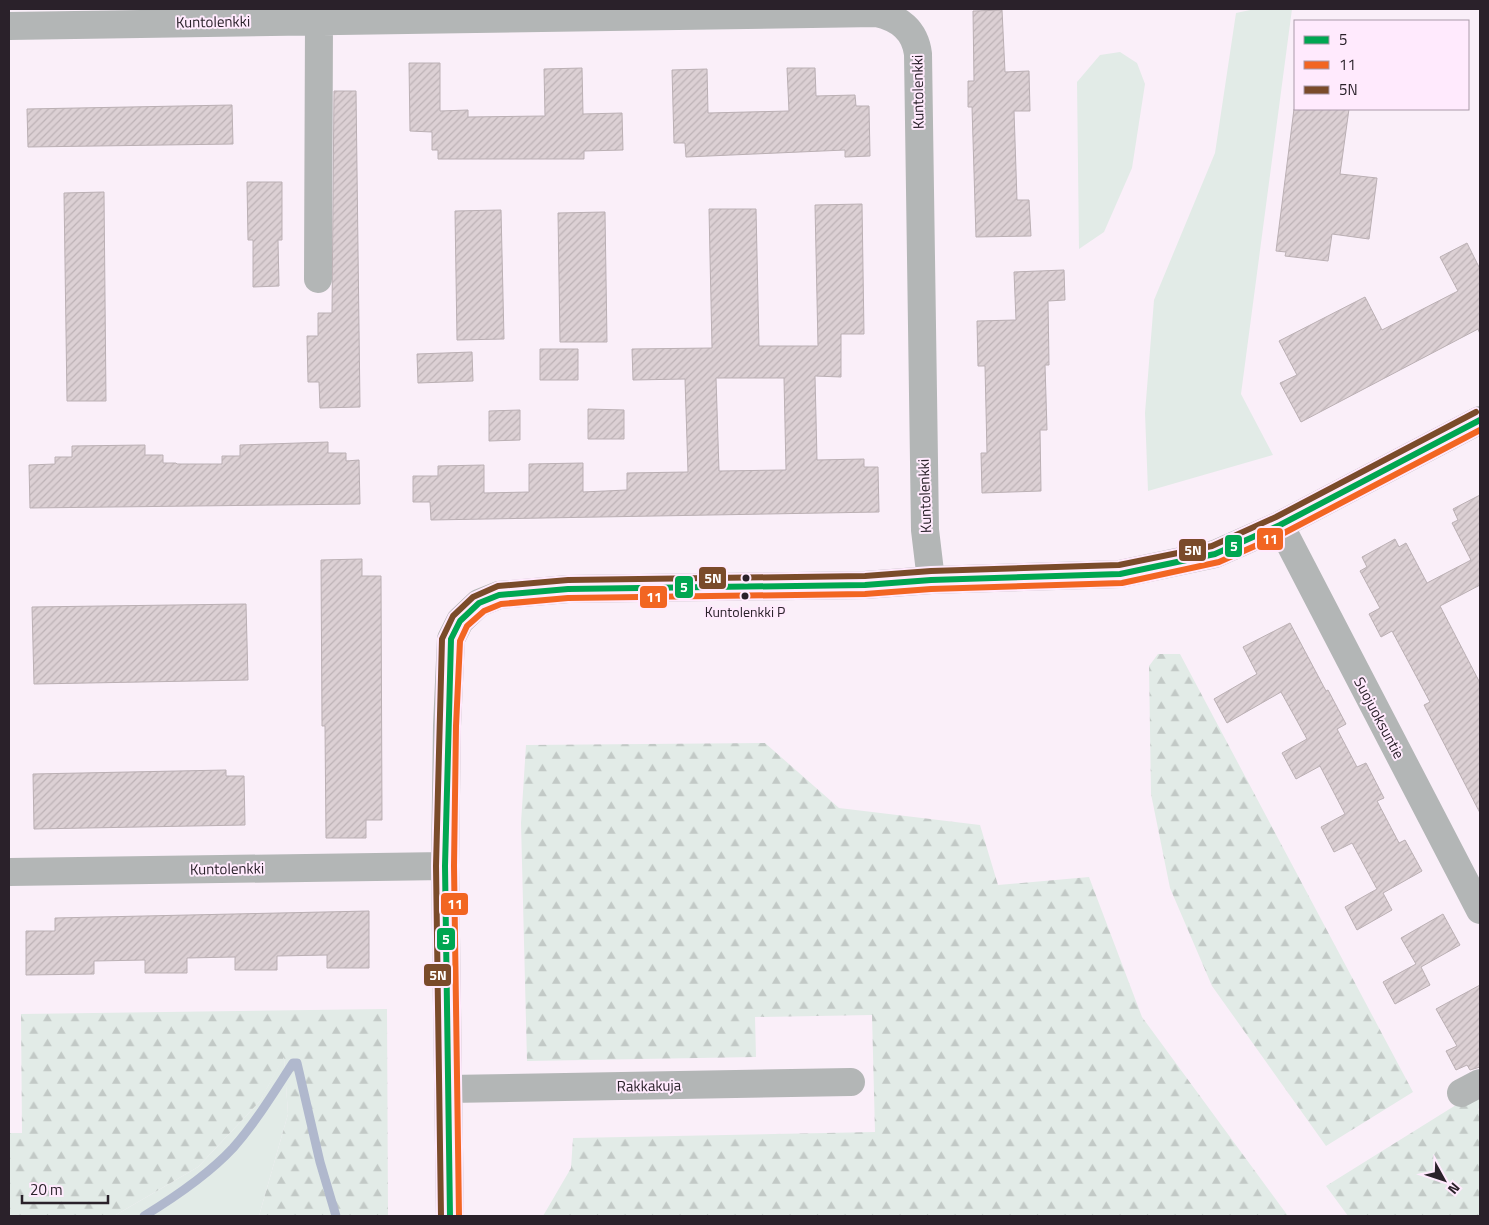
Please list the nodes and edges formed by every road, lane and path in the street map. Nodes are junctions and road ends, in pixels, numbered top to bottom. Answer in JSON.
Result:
{"nodes":[{"id":1,"x":319,"y":21,"type":"junction"},
{"id":2,"x":9,"y":26,"type":"edge"},
{"id":3,"x":318,"y":280,"type":"dead end"},
{"id":4,"x":1480,"y":420,"type":"edge"},
{"id":5,"x":1280,"y":525,"type":"junction"},
{"id":6,"x":931,"y":580,"type":"junction"},
{"id":7,"x":445,"y":866,"type":"junction"},
{"id":8,"x":9,"y":872,"type":"edge"},
{"id":9,"x":1480,"y":910,"type":"edge"},
{"id":10,"x":851,"y":1082,"type":"dead end"},
{"id":11,"x":448,"y":1089,"type":"junction"},
{"id":12,"x":450,"y":1216,"type":"edge"}],
"edges":[{"from":1,"to":2,"type":"street","name":"Kuntolenkki"},
{"from":1,"to":3,"type":"street"},
{"from":1,"to":6,"type":"street","name":"Kuntolenkki"},
{"from":4,"to":5,"type":"street"},
{"from":5,"to":6,"type":"street"},
{"from":5,"to":9,"type":"street","name":"Suojuoksuntie"},
{"from":6,"to":7,"type":"street"},
{"from":7,"to":8,"type":"street","name":"Kuntolenkki"},
{"from":7,"to":11,"type":"street"},
{"from":10,"to":11,"type":"street","name":"Rakkakuja"},
{"from":11,"to":12,"type":"street"}]}
